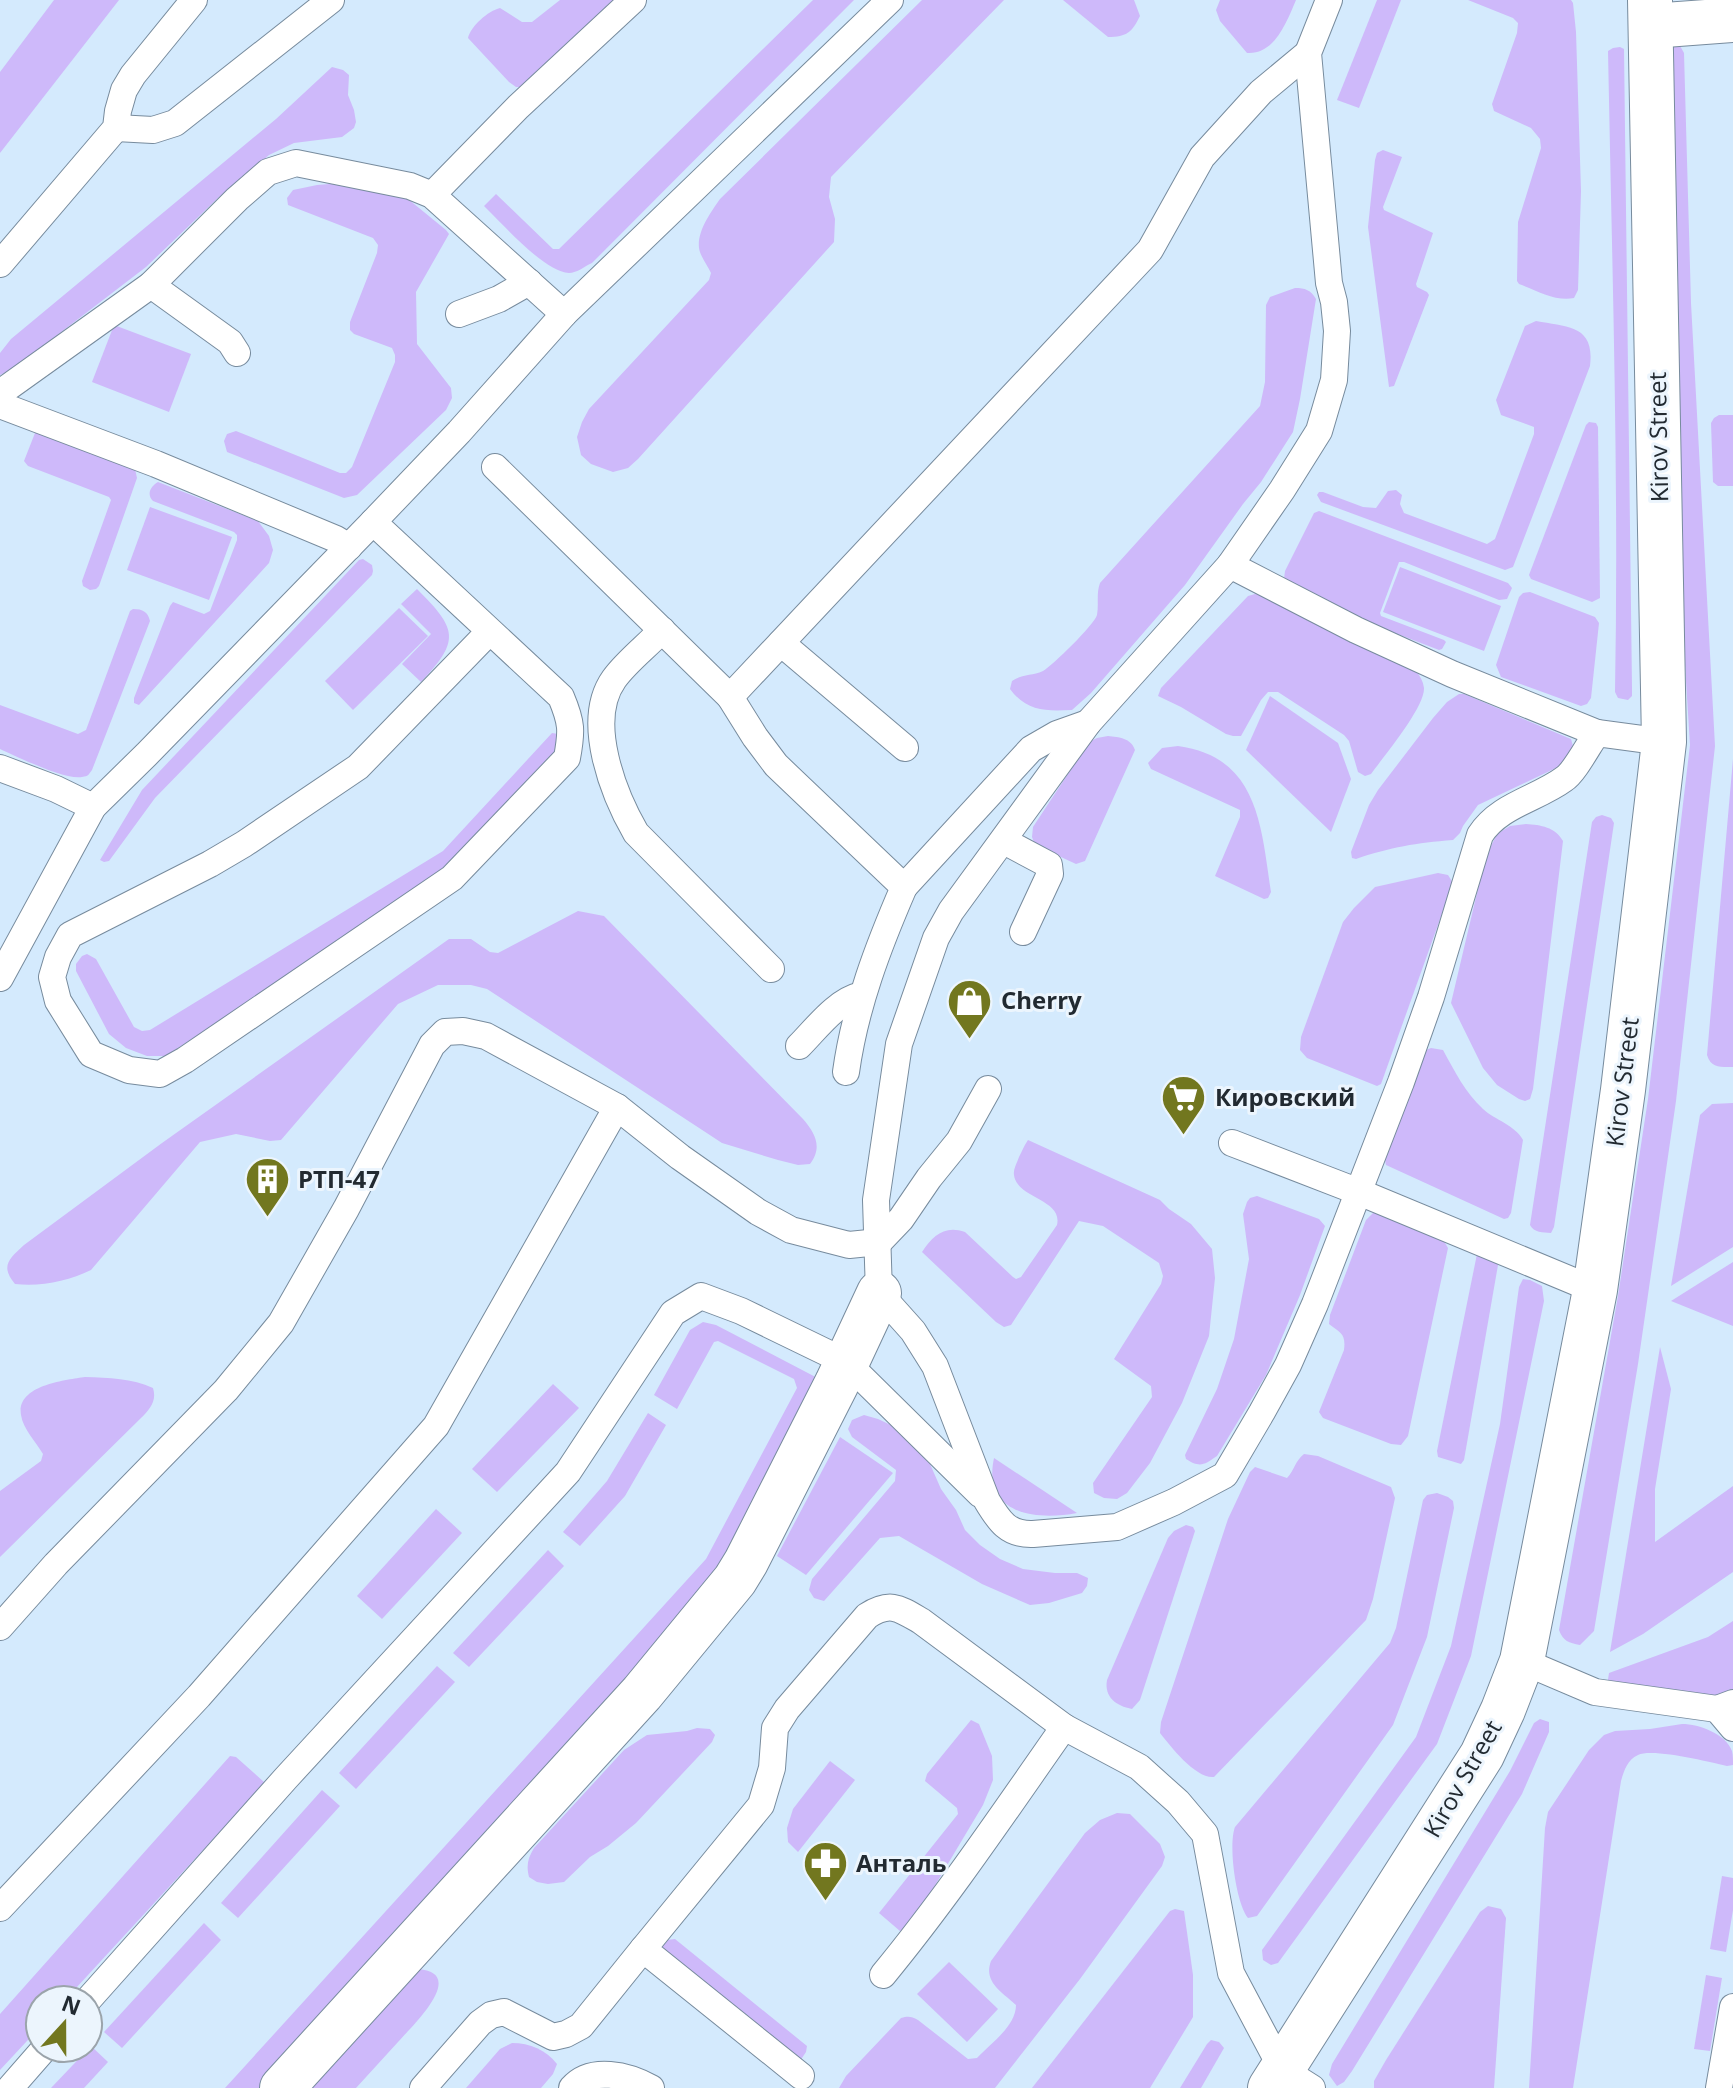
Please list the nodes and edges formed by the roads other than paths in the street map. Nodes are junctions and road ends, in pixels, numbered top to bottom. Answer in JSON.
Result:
{"nodes":[{"id":1,"x":194,"y":0,"type":"edge"},
{"id":2,"x":331,"y":0,"type":"edge"},
{"id":3,"x":633,"y":0,"type":"edge"},
{"id":4,"x":890,"y":0,"type":"edge"},
{"id":5,"x":1329,"y":0,"type":"edge"},
{"id":6,"x":1650,"y":13,"type":"edge"},
{"id":7,"x":1733,"y":20,"type":"edge"},
{"id":8,"x":1308,"y":53,"type":"junction"},
{"id":9,"x":116,"y":128,"type":"junction"},
{"id":10,"x":432,"y":195,"type":"junction"},
{"id":11,"x":0,"y":264,"type":"edge"},
{"id":12,"x":529,"y":282,"type":"junction"},
{"id":13,"x":151,"y":285,"type":"junction"},
{"id":14,"x":459,"y":314,"type":"dead end"},
{"id":15,"x":564,"y":314,"type":"junction"},
{"id":16,"x":237,"y":353,"type":"dead end"},
{"id":17,"x":0,"y":393,"type":"edge"},
{"id":18,"x":0,"y":405,"type":"edge"},
{"id":19,"x":495,"y":467,"type":"dead end"},
{"id":20,"x":373,"y":522,"type":"junction"},
{"id":21,"x":349,"y":547,"type":"junction"},
{"id":22,"x":1230,"y":565,"type":"junction"},
{"id":23,"x":662,"y":630,"type":"junction"},
{"id":24,"x":490,"y":631,"type":"junction"},
{"id":25,"x":781,"y":643,"type":"junction"},
{"id":26,"x":730,"y":697,"type":"junction"},
{"id":27,"x":1088,"y":723,"type":"junction"},
{"id":28,"x":1597,"y":733,"type":"junction"},
{"id":29,"x":1664,"y":742,"type":"junction"},
{"id":30,"x":905,"y":748,"type":"dead end"},
{"id":31,"x":0,"y":768,"type":"edge"},
{"id":32,"x":93,"y":807,"type":"junction"},
{"id":33,"x":1004,"y":841,"type":"junction"},
{"id":34,"x":904,"y":887,"type":"junction"},
{"id":35,"x":1023,"y":932,"type":"dead end"},
{"id":36,"x":771,"y":969,"type":"dead end"},
{"id":37,"x":0,"y":978,"type":"edge"},
{"id":38,"x":862,"y":995,"type":"junction"},
{"id":39,"x":799,"y":1046,"type":"dead end"},
{"id":40,"x":846,"y":1072,"type":"dead end"},
{"id":41,"x":988,"y":1089,"type":"dead end"},
{"id":42,"x":617,"y":1107,"type":"junction"},
{"id":43,"x":1232,"y":1143,"type":"dead end"},
{"id":44,"x":1359,"y":1192,"type":"junction"},
{"id":45,"x":879,"y":1242,"type":"junction"},
{"id":46,"x":1595,"y":1290,"type":"junction"},
{"id":47,"x":879,"y":1293,"type":"junction"},
{"id":48,"x":846,"y":1362,"type":"junction"},
{"id":49,"x":987,"y":1501,"type":"junction"},
{"id":50,"x":0,"y":1627,"type":"edge"},
{"id":51,"x":1522,"y":1661,"type":"junction"},
{"id":52,"x":1728,"y":1713,"type":"edge"},
{"id":53,"x":1064,"y":1727,"type":"junction"},
{"id":54,"x":0,"y":1908,"type":"edge"},
{"id":55,"x":643,"y":1949,"type":"junction"},
{"id":56,"x":883,"y":1975,"type":"dead end"},
{"id":57,"x":102,"y":1984,"type":"edge"},
{"id":58,"x":1733,"y":2007,"type":"edge"},
{"id":59,"x":31,"y":2064,"type":"edge"},
{"id":60,"x":801,"y":2076,"type":"dead end"},
{"id":61,"x":1288,"y":2082,"type":"edge"},
{"id":62,"x":10,"y":2088,"type":"edge"},
{"id":63,"x":282,"y":2088,"type":"edge"},
{"id":64,"x":423,"y":2088,"type":"edge"},
{"id":65,"x":572,"y":2088,"type":"edge"},
{"id":66,"x":651,"y":2088,"type":"edge"},
{"id":67,"x":1719,"y":2088,"type":"edge"}],
"edges":[{"from":1,"to":9,"type":"lane"},
{"from":2,"to":9,"type":"lane"},
{"from":3,"to":10,"type":"lane"},
{"from":4,"to":15,"type":"lane"},
{"from":5,"to":8,"type":"lane"},
{"from":6,"to":7,"type":"main road"},
{"from":6,"to":29,"type":"main road","name":"Kirov Street"},
{"from":8,"to":22,"type":"lane"},
{"from":8,"to":25,"type":"lane"},
{"from":9,"to":11,"type":"lane"},
{"from":10,"to":12,"type":"lane"},
{"from":10,"to":13,"type":"lane"},
{"from":12,"to":14,"type":"lane"},
{"from":12,"to":15,"type":"lane"},
{"from":13,"to":16,"type":"lane"},
{"from":13,"to":17,"type":"lane"},
{"from":15,"to":20,"type":"lane"},
{"from":18,"to":21,"type":"lane"},
{"from":19,"to":23,"type":"lane"},
{"from":20,"to":21,"type":"lane"},
{"from":20,"to":24,"type":"lane"},
{"from":21,"to":32,"type":"lane"},
{"from":22,"to":27,"type":"lane"},
{"from":22,"to":28,"type":"lane"},
{"from":23,"to":26,"type":"lane"},
{"from":23,"to":36,"type":"lane"},
{"from":24,"to":24,"type":"lane"},
{"from":25,"to":26,"type":"lane"},
{"from":25,"to":30,"type":"lane"},
{"from":26,"to":34,"type":"lane"},
{"from":27,"to":33,"type":"lane"},
{"from":27,"to":34,"type":"lane"},
{"from":28,"to":29,"type":"lane"},
{"from":28,"to":44,"type":"lane"},
{"from":29,"to":46,"type":"main road","name":"Kirov Street"},
{"from":31,"to":32,"type":"lane"},
{"from":32,"to":37,"type":"lane"},
{"from":33,"to":35,"type":"lane"},
{"from":33,"to":45,"type":"lane"},
{"from":34,"to":38,"type":"lane"},
{"from":38,"to":39,"type":"lane"},
{"from":38,"to":40,"type":"lane"},
{"from":41,"to":45,"type":"lane"},
{"from":42,"to":45,"type":"lane"},
{"from":42,"to":50,"type":"lane"},
{"from":42,"to":54,"type":"lane"},
{"from":43,"to":44,"type":"lane"},
{"from":44,"to":46,"type":"lane"},
{"from":44,"to":49,"type":"lane"},
{"from":45,"to":47,"type":"lane"},
{"from":46,"to":51,"type":"main road","name":"Kirov Street"},
{"from":47,"to":48,"type":"main road"},
{"from":47,"to":49,"type":"lane"},
{"from":48,"to":49,"type":"lane"},
{"from":48,"to":57,"type":"lane"},
{"from":48,"to":63,"type":"main road"},
{"from":51,"to":52,"type":"lane"},
{"from":51,"to":61,"type":"main road","name":"Kirov Street"},
{"from":53,"to":55,"type":"lane"},
{"from":53,"to":56,"type":"lane"},
{"from":53,"to":61,"type":"lane"},
{"from":55,"to":60,"type":"lane"},
{"from":55,"to":64,"type":"lane"},
{"from":58,"to":67,"type":"lane"},
{"from":59,"to":62,"type":"lane"},
{"from":65,"to":66,"type":"lane"}]}
